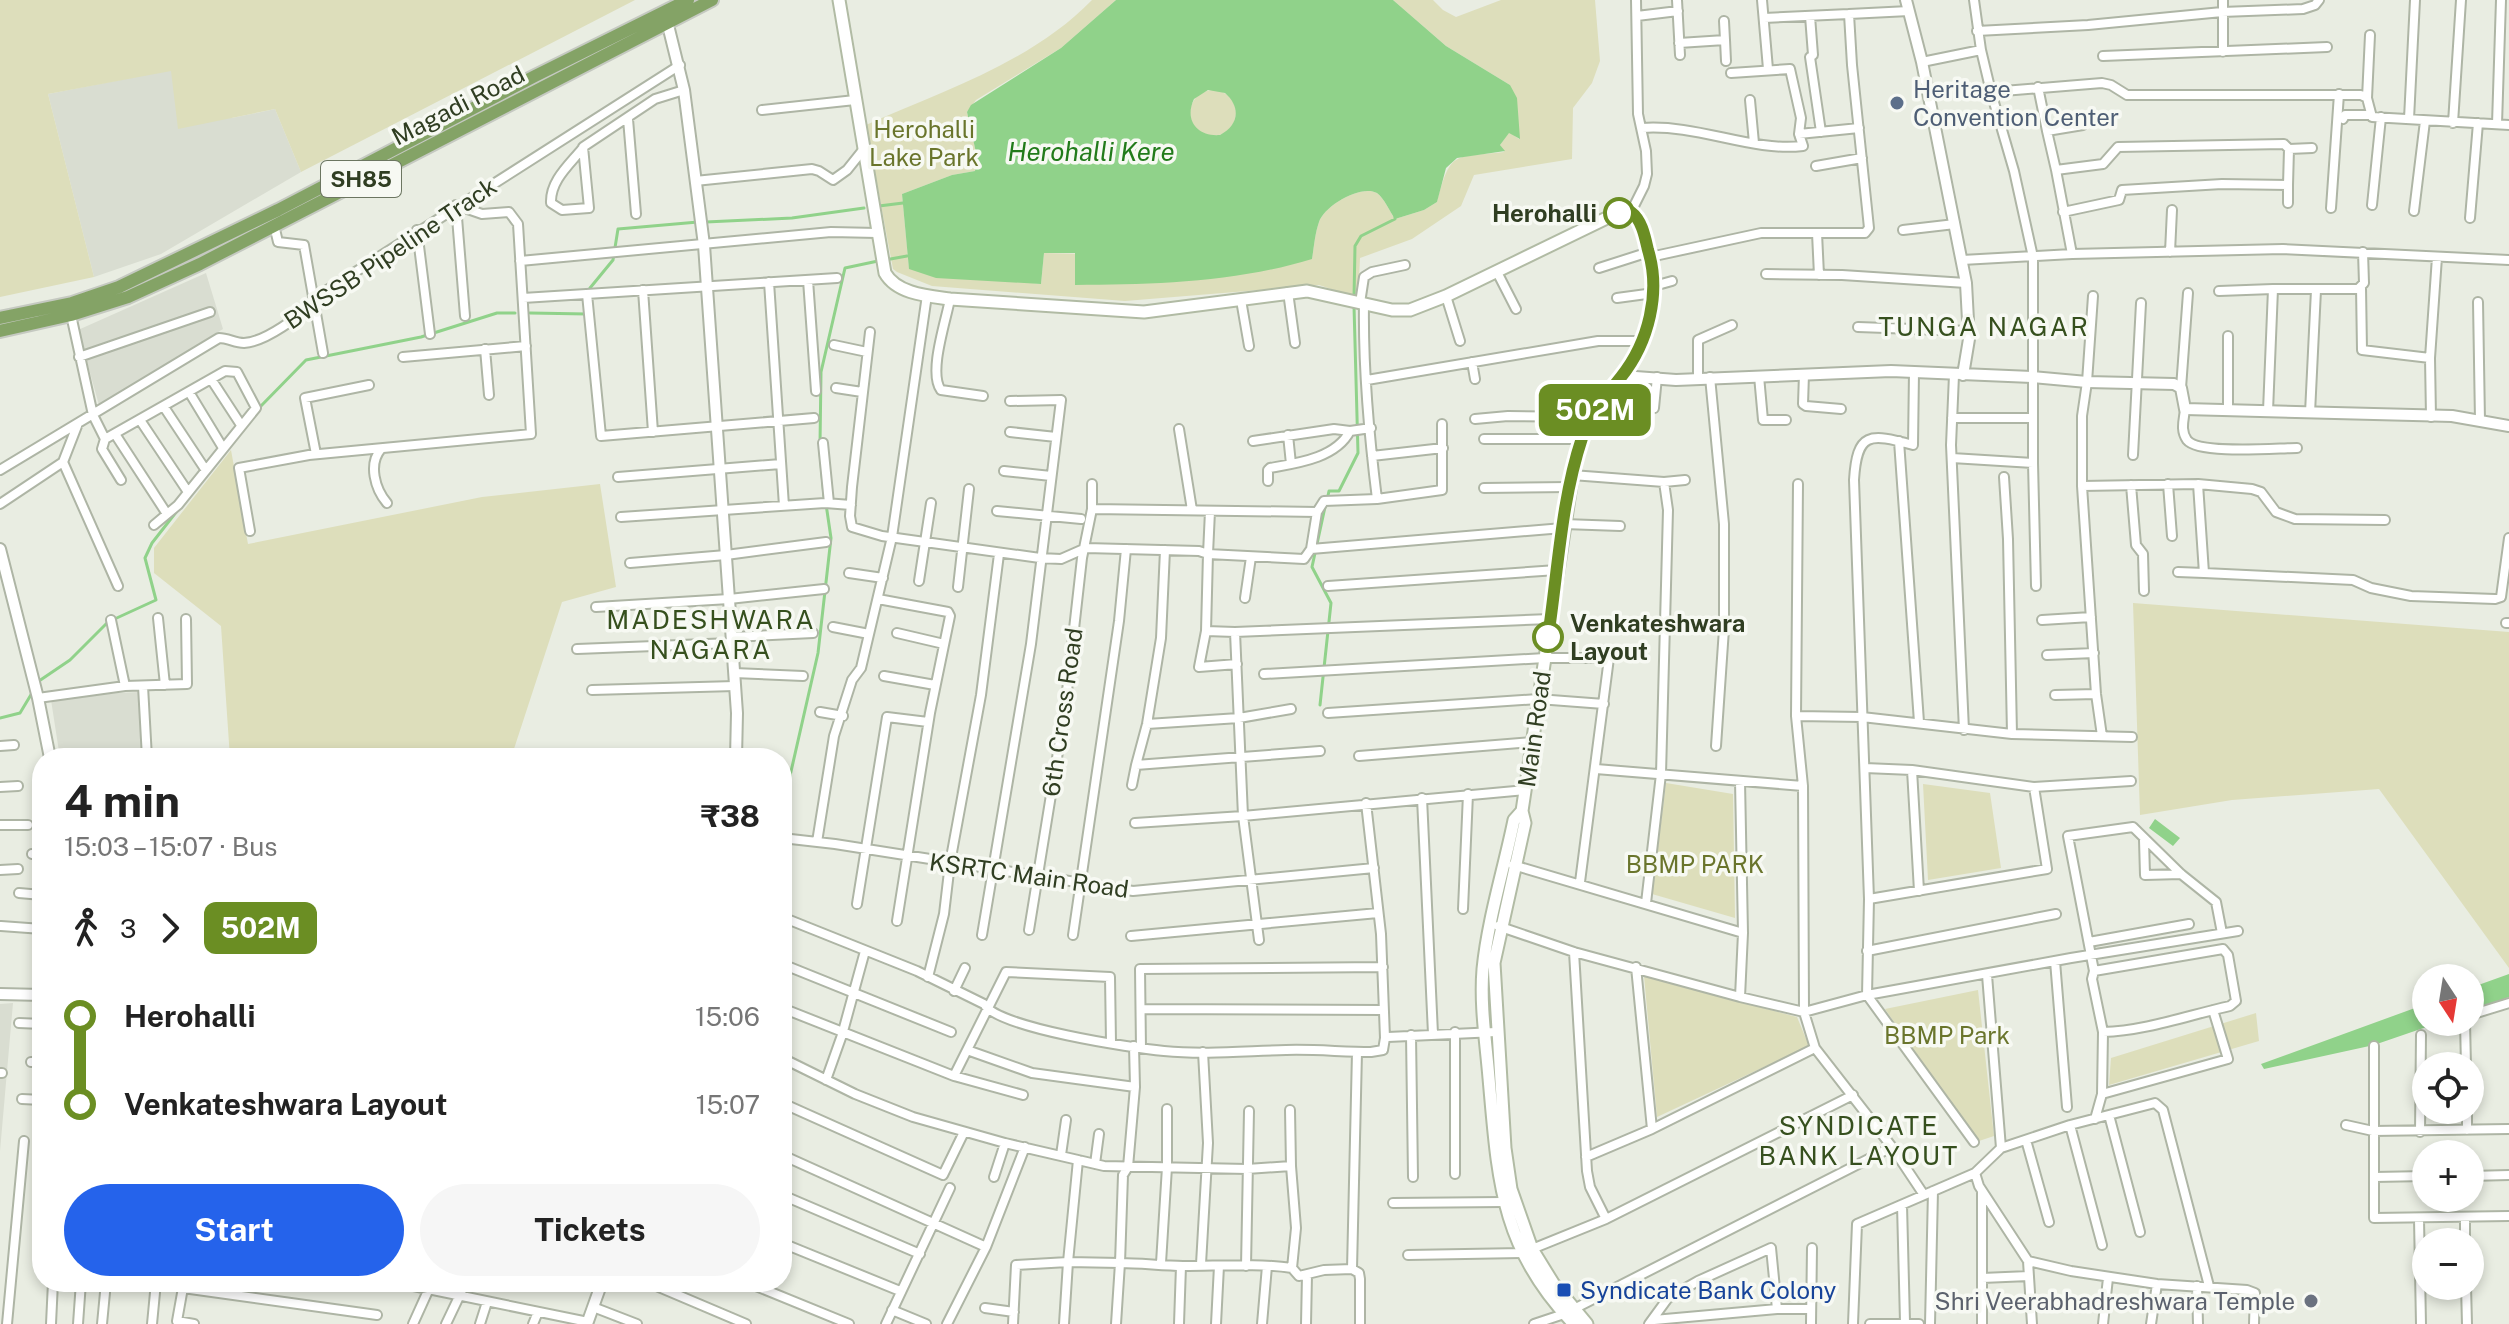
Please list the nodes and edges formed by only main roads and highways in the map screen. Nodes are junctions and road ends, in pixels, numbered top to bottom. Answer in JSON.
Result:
{"nodes":[{"id":1,"x":688,"y":0,"type":"edge"},
{"id":2,"x":712,"y":0,"type":"edge"},
{"id":3,"x":839,"y":0,"type":"edge"},
{"id":4,"x":666,"y":18,"type":"junction"},
{"id":5,"x":0,"y":318,"type":"edge"},
{"id":6,"x":0,"y":331,"type":"edge"},
{"id":7,"x":1490,"y":1032,"type":"junction"},
{"id":8,"x":1527,"y":1251,"type":"junction"},
{"id":9,"x":1569,"y":1311,"type":"junction"},
{"id":10,"x":1574,"y":1324,"type":"edge"},
{"id":11,"x":1587,"y":1324,"type":"edge"}],
"edges":[{"from":1,"to":4,"type":"main road","name":"Magadi Road","number":"SH85"},
{"from":2,"to":4,"type":"main road","name":"Magadi Road","number":"SH85"},
{"from":3,"to":7,"type":"main road","name":"Main Road"},
{"from":4,"to":5,"type":"main road","name":"Magadi Road","number":"SH85"},
{"from":4,"to":6,"type":"main road","name":"Magadi Road","number":"SH85"},
{"from":7,"to":8,"type":"main road"},
{"from":7,"to":8,"type":"main road"},
{"from":8,"to":9,"type":"main road"},
{"from":9,"to":10,"type":"main road"},
{"from":9,"to":11,"type":"main road"}]}
